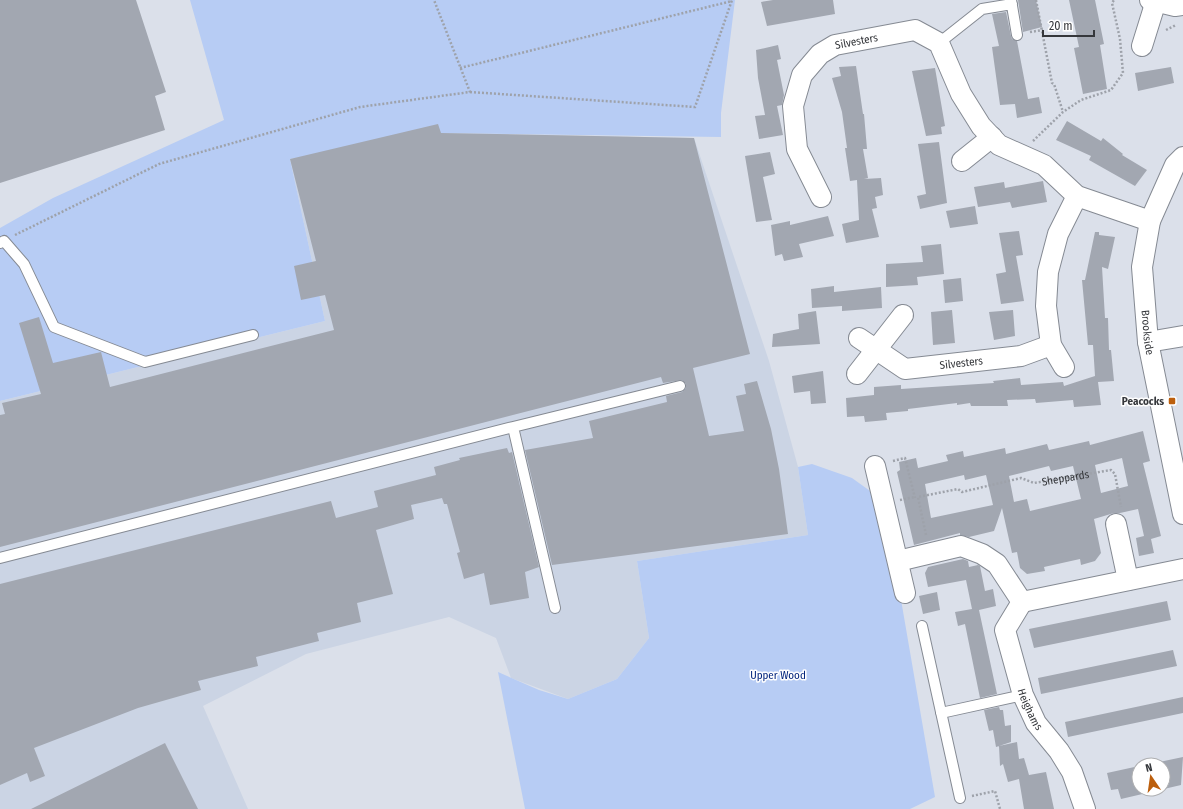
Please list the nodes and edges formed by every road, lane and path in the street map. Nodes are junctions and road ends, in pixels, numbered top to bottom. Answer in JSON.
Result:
{"nodes":[{"id":1,"x":434,"y":0,"type":"edge"},
{"id":2,"x":1036,"y":0,"type":"edge"},
{"id":3,"x":1114,"y":0,"type":"edge"},
{"id":4,"x":731,"y":1,"type":"edge"},
{"id":5,"x":1153,"y":1,"type":"edge"},
{"id":6,"x":1012,"y":2,"type":"edge"},
{"id":7,"x":1183,"y":5,"type":"edge"},
{"id":8,"x":1017,"y":35,"type":"dead end"},
{"id":9,"x":938,"y":43,"type":"junction"},
{"id":10,"x":1142,"y":46,"type":"dead end"},
{"id":11,"x":460,"y":68,"type":"junction"},
{"id":12,"x":470,"y":92,"type":"junction"},
{"id":13,"x":1063,"y":112,"type":"junction"},
{"id":14,"x":992,"y":137,"type":"junction"},
{"id":15,"x":1021,"y":154,"type":"junction"},
{"id":16,"x":1183,"y":157,"type":"edge"},
{"id":17,"x":962,"y":161,"type":"dead end"},
{"id":18,"x":1077,"y":196,"type":"junction"},
{"id":19,"x":821,"y":197,"type":"dead end"},
{"id":20,"x":1150,"y":221,"type":"junction"},
{"id":21,"x":2,"y":242,"type":"edge"},
{"id":22,"x":903,"y":314,"type":"dead end"},
{"id":23,"x":253,"y":335,"type":"dead end"},
{"id":24,"x":1183,"y":336,"type":"edge"},
{"id":25,"x":859,"y":338,"type":"dead end"},
{"id":26,"x":1148,"y":342,"type":"junction"},
{"id":27,"x":1051,"y":345,"type":"junction"},
{"id":28,"x":876,"y":350,"type":"junction"},
{"id":29,"x":1064,"y":367,"type":"dead end"},
{"id":30,"x":857,"y":374,"type":"dead end"},
{"id":31,"x":680,"y":386,"type":"dead end"},
{"id":32,"x":514,"y":427,"type":"junction"},
{"id":33,"x":875,"y":466,"type":"joint"},
{"id":34,"x":915,"y":498,"type":"dead end"},
{"id":35,"x":1183,"y":514,"type":"edge"},
{"id":36,"x":1116,"y":524,"type":"joint"},
{"id":37,"x":930,"y":553,"type":"junction"},
{"id":38,"x":0,"y":558,"type":"edge"},
{"id":39,"x":898,"y":561,"type":"junction"},
{"id":40,"x":1183,"y":570,"type":"edge"},
{"id":41,"x":1128,"y":580,"type":"junction"},
{"id":42,"x":905,"y":593,"type":"dead end"},
{"id":43,"x":1022,"y":602,"type":"junction"},
{"id":44,"x":555,"y":608,"type":"dead end"},
{"id":45,"x":922,"y":626,"type":"dead end"},
{"id":46,"x":1023,"y":695,"type":"junction"},
{"id":47,"x":941,"y":712,"type":"junction"},
{"id":48,"x":960,"y":798,"type":"joint"},
{"id":49,"x":1000,"y":809,"type":"edge"},
{"id":50,"x":1085,"y":809,"type":"edge"}],
"edges":[{"from":1,"to":11,"type":"path"},
{"from":2,"to":13,"type":"path"},
{"from":3,"to":13,"type":"path"},
{"from":4,"to":11,"type":"path"},
{"from":4,"to":12,"type":"path"},
{"from":5,"to":7,"type":"street"},
{"from":5,"to":10,"type":"street"},
{"from":6,"to":8,"type":"lane"},
{"from":6,"to":9,"type":"lane"},
{"from":9,"to":14,"type":"street"},
{"from":9,"to":19,"type":"street","name":"Silvesters"},
{"from":11,"to":12,"type":"path"},
{"from":12,"to":21,"type":"path"},
{"from":13,"to":15,"type":"path"},
{"from":14,"to":15,"type":"street"},
{"from":14,"to":17,"type":"street"},
{"from":15,"to":18,"type":"street"},
{"from":16,"to":20,"type":"street","name":"Brookside"},
{"from":18,"to":20,"type":"street"},
{"from":18,"to":27,"type":"street"},
{"from":20,"to":26,"type":"street","name":"Brookside"},
{"from":21,"to":23,"type":"lane"},
{"from":22,"to":28,"type":"street"},
{"from":24,"to":26,"type":"street"},
{"from":25,"to":28,"type":"street","name":"Silvesters"},
{"from":26,"to":35,"type":"street","name":"Brookside"},
{"from":27,"to":28,"type":"street","name":"Silvesters"},
{"from":27,"to":29,"type":"street"},
{"from":28,"to":30,"type":"street"},
{"from":31,"to":32,"type":"lane"},
{"from":32,"to":38,"type":"lane"},
{"from":32,"to":44,"type":"lane"},
{"from":33,"to":34,"type":"path"},
{"from":33,"to":39,"type":"street"},
{"from":36,"to":37,"type":"path","name":"Sheppards"},
{"from":36,"to":41,"type":"street"},
{"from":37,"to":39,"type":"street"},
{"from":37,"to":43,"type":"street"},
{"from":39,"to":42,"type":"street"},
{"from":40,"to":41,"type":"street"},
{"from":41,"to":43,"type":"street"},
{"from":43,"to":46,"type":"street","name":"Heighams"},
{"from":45,"to":47,"type":"lane"},
{"from":46,"to":47,"type":"lane"},
{"from":46,"to":50,"type":"street","name":"Heighams"},
{"from":47,"to":48,"type":"lane"},
{"from":48,"to":49,"type":"path"}]}
